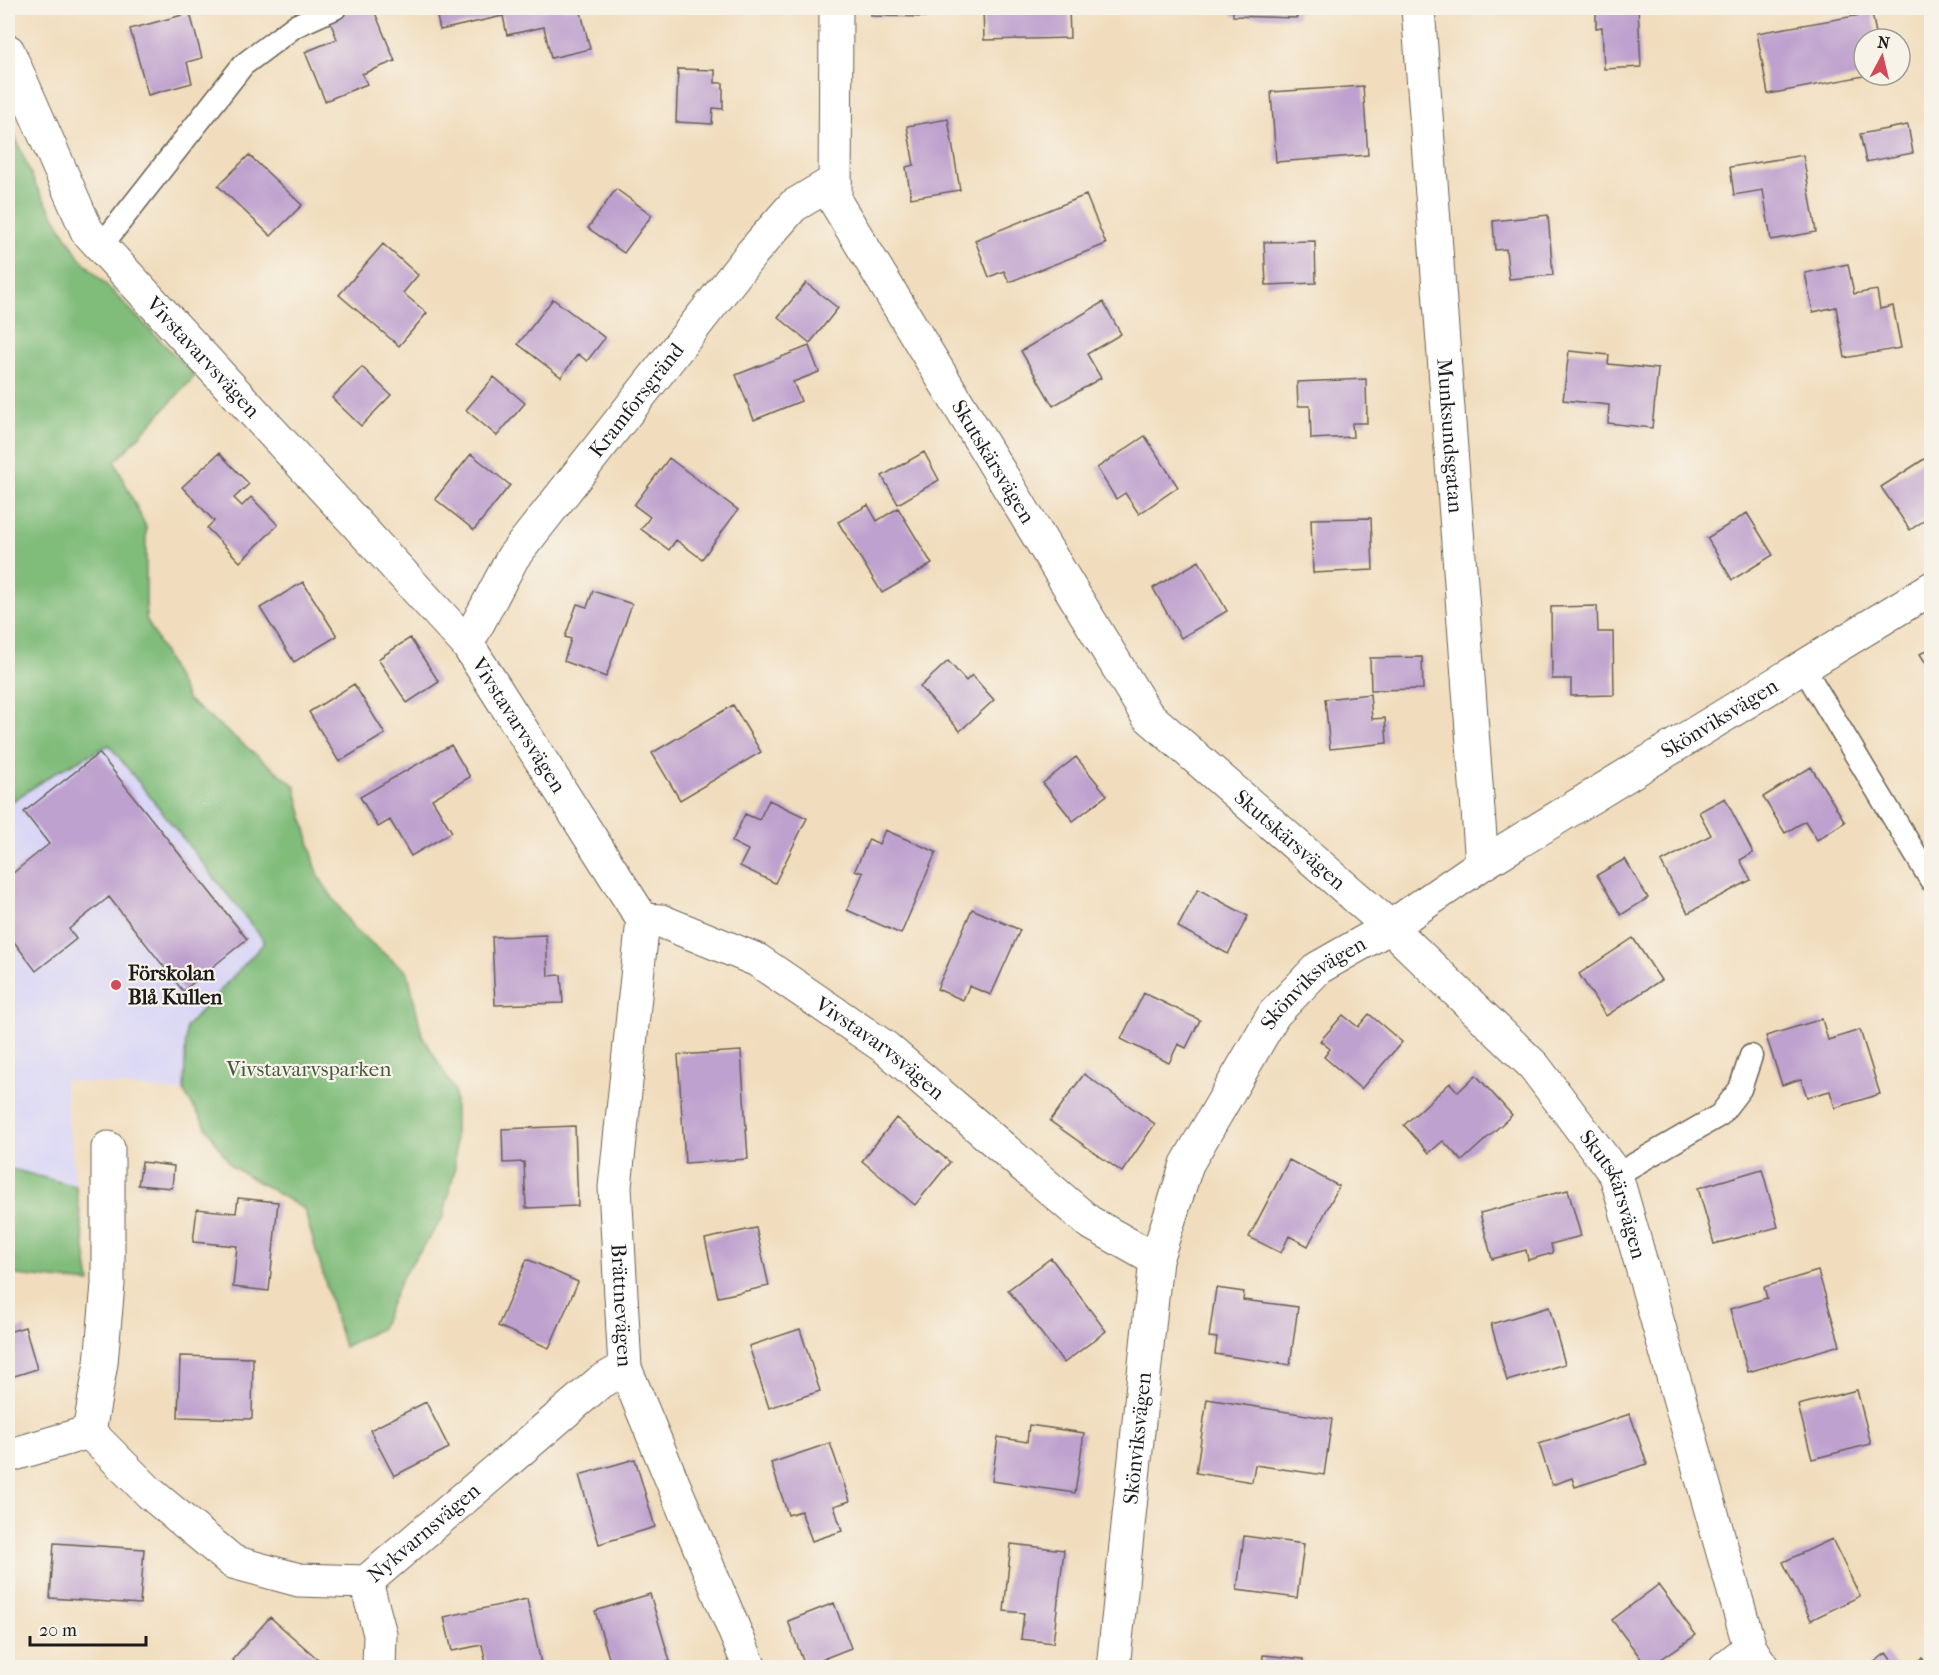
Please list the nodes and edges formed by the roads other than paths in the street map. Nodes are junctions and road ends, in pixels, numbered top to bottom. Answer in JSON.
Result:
{"nodes":[{"id":1,"x":335,"y":8,"type":"edge"},
{"id":2,"x":836,"y":8,"type":"edge"},
{"id":3,"x":1418,"y":8,"type":"edge"},
{"id":4,"x":8,"y":51,"type":"edge"},
{"id":5,"x":835,"y":181,"type":"junction"},
{"id":6,"x":101,"y":246,"type":"junction"},
{"id":7,"x":1932,"y":588,"type":"edge"},
{"id":8,"x":468,"y":644,"type":"junction"},
{"id":9,"x":1803,"y":667,"type":"junction"},
{"id":10,"x":1482,"y":864,"type":"junction"},
{"id":11,"x":1931,"y":880,"type":"edge"},
{"id":12,"x":643,"y":920,"type":"junction"},
{"id":13,"x":1390,"y":927,"type":"junction"},
{"id":14,"x":1751,"y":1056,"type":"dead end"},
{"id":15,"x":108,"y":1149,"type":"dead end"},
{"id":16,"x":1616,"y":1175,"type":"junction"},
{"id":17,"x":1156,"y":1260,"type":"junction"},
{"id":18,"x":625,"y":1368,"type":"junction"},
{"id":19,"x":89,"y":1432,"type":"junction"},
{"id":20,"x":8,"y":1456,"type":"edge"},
{"id":21,"x":366,"y":1582,"type":"junction"},
{"id":22,"x":1746,"y":1661,"type":"edge"},
{"id":23,"x":379,"y":1668,"type":"edge"},
{"id":24,"x":750,"y":1668,"type":"edge"},
{"id":25,"x":1113,"y":1668,"type":"edge"}],
"edges":[{"from":1,"to":6,"type":"lane"},
{"from":2,"to":5,"type":"street","name":"Skutskärsvägen"},
{"from":3,"to":10,"type":"street","name":"Munksundsgatan"},
{"from":4,"to":6,"type":"street","name":"Vivstavarvsvägen"},
{"from":5,"to":8,"type":"street","name":"Kramforsgränd"},
{"from":5,"to":13,"type":"street","name":"Skutskärsvägen"},
{"from":6,"to":8,"type":"street","name":"Vivstavarvsvägen"},
{"from":7,"to":9,"type":"street","name":"Skönviksvägen"},
{"from":8,"to":12,"type":"street","name":"Vivstavarvsvägen"},
{"from":9,"to":10,"type":"street","name":"Skönviksvägen"},
{"from":9,"to":11,"type":"lane"},
{"from":10,"to":13,"type":"street","name":"Skönviksvägen"},
{"from":12,"to":17,"type":"street","name":"Vivstavarvsvägen"},
{"from":12,"to":18,"type":"street","name":"Brättnevägen"},
{"from":13,"to":16,"type":"street","name":"Skutskärsvägen"},
{"from":13,"to":17,"type":"street","name":"Skönviksvägen"},
{"from":14,"to":16,"type":"lane"},
{"from":15,"to":19,"type":"street"},
{"from":16,"to":22,"type":"street","name":"Skutskärsvägen"},
{"from":17,"to":25,"type":"street","name":"Skönviksvägen"},
{"from":18,"to":21,"type":"street","name":"Nykvarnsvägen"},
{"from":18,"to":24,"type":"street","name":"Brättnevägen"},
{"from":19,"to":20,"type":"street"},
{"from":19,"to":21,"type":"street","name":"Nykvarnsvägen"},
{"from":21,"to":23,"type":"street"}]}
